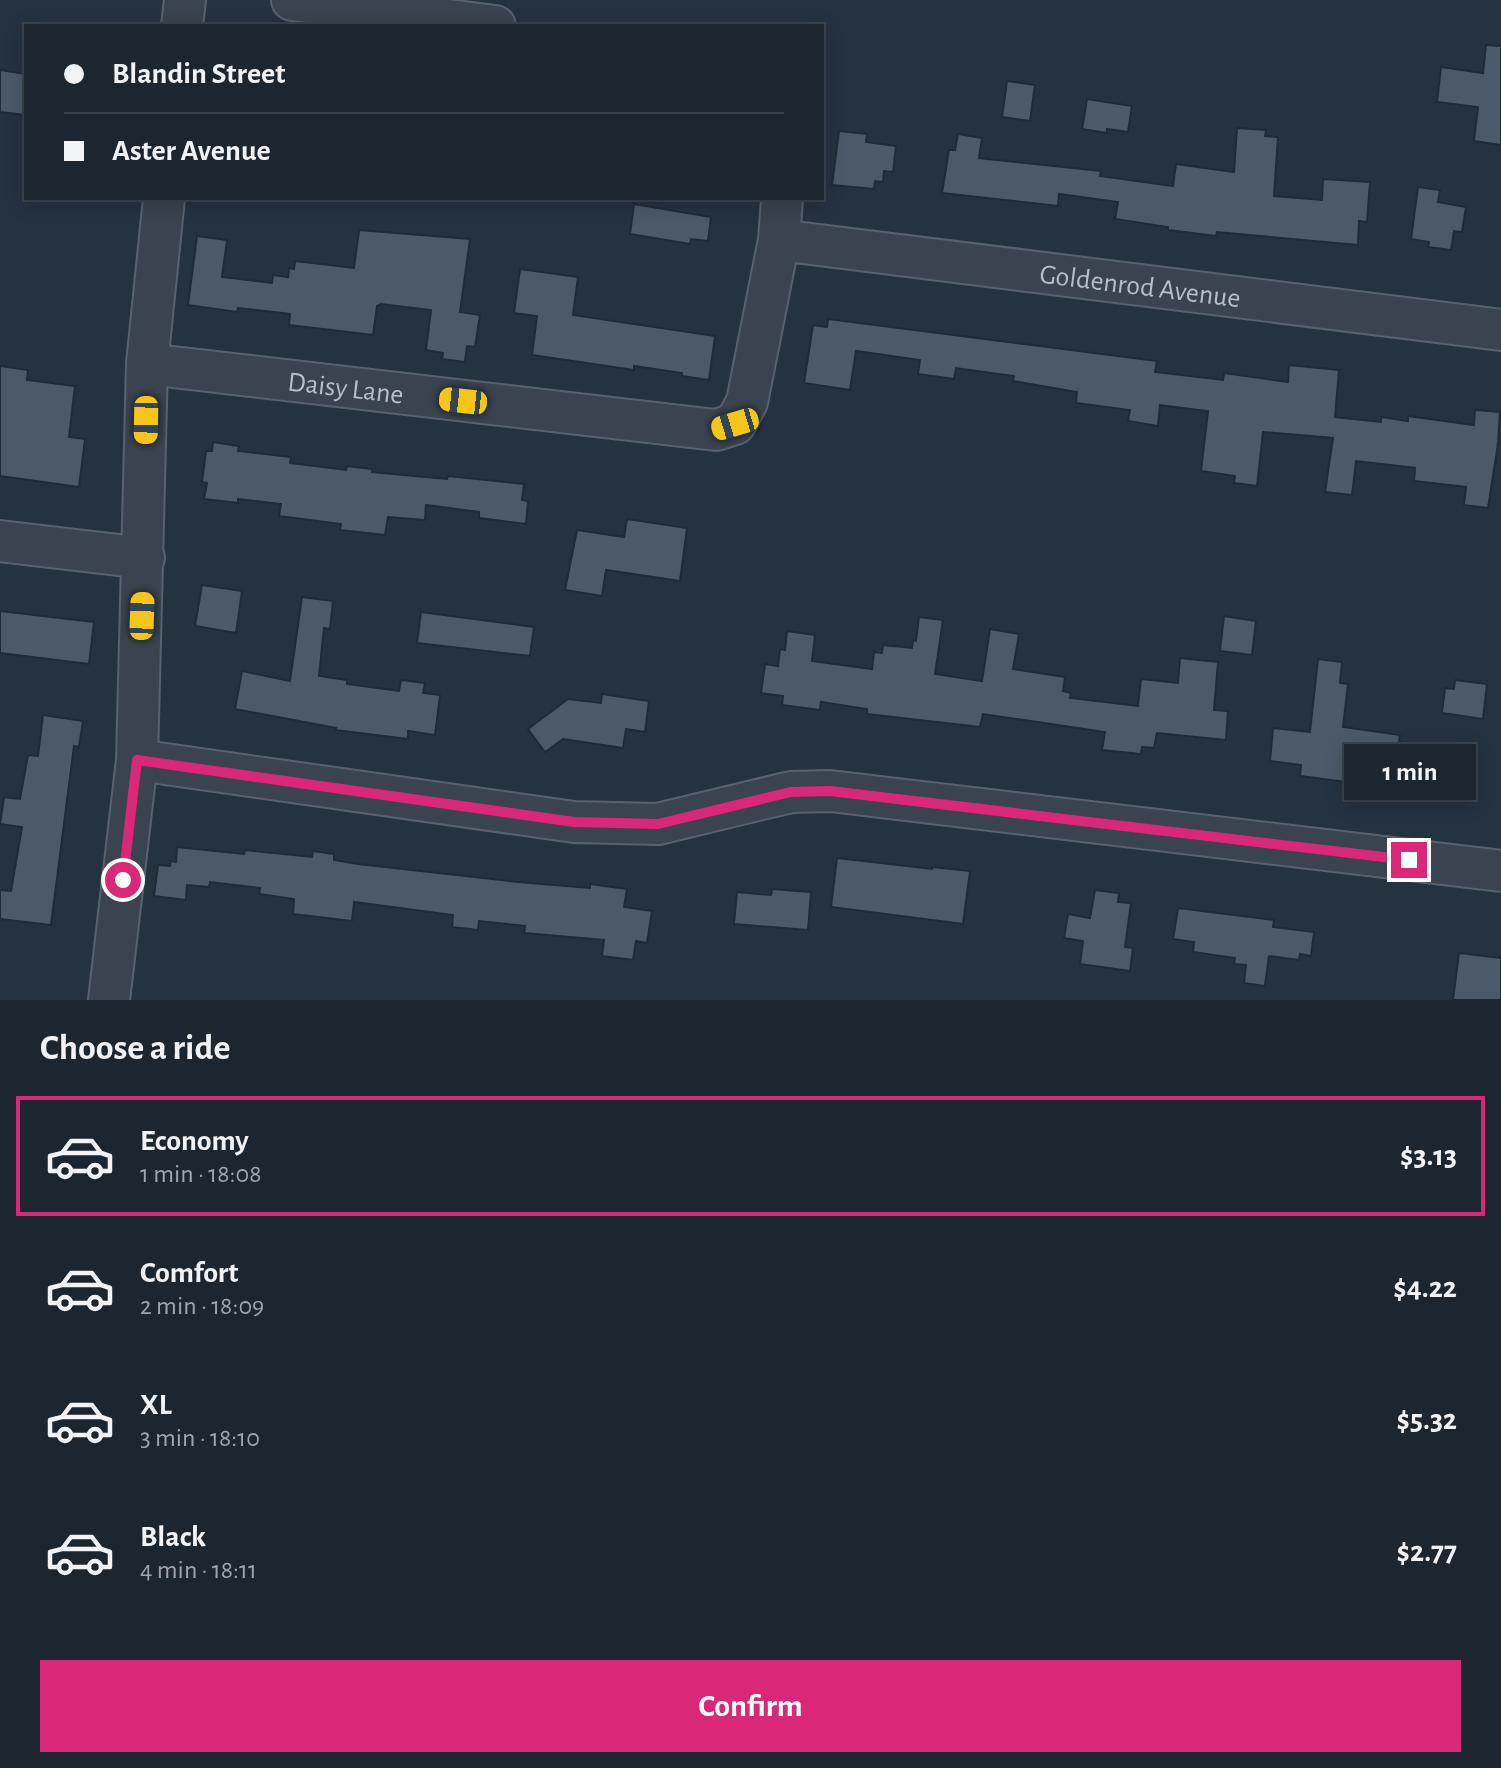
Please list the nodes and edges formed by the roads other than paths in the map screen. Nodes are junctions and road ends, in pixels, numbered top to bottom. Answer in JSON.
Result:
{"nodes":[{"id":1,"x":185,"y":0,"type":"edge"},
{"id":2,"x":292,"y":0,"type":"edge"},
{"id":3,"x":182,"y":24,"type":"edge"},
{"id":4,"x":479,"y":24,"type":"edge"},
{"id":5,"x":164,"y":200,"type":"edge"},
{"id":6,"x":782,"y":200,"type":"edge"},
{"id":7,"x":779,"y":240,"type":"junction"},
{"id":8,"x":1501,"y":330,"type":"edge"},
{"id":9,"x":147,"y":364,"type":"junction"},
{"id":10,"x":0,"y":541,"type":"edge"},
{"id":11,"x":144,"y":558,"type":"junction"},
{"id":12,"x":137,"y":760,"type":"junction"},
{"id":13,"x":1501,"y":871,"type":"edge"},
{"id":14,"x":109,"y":1000,"type":"edge"}],
"edges":[{"from":1,"to":3,"type":"street"},
{"from":2,"to":4,"type":"street"},
{"from":5,"to":9,"type":"street"},
{"from":6,"to":7,"type":"street"},
{"from":7,"to":8,"type":"street","name":"Goldenrod Avenue"},
{"from":7,"to":9,"type":"street","name":"Daisy Lane"},
{"from":9,"to":11,"type":"street"},
{"from":10,"to":11,"type":"street"},
{"from":11,"to":12,"type":"street"},
{"from":12,"to":13,"type":"street"},
{"from":12,"to":14,"type":"street"}]}
